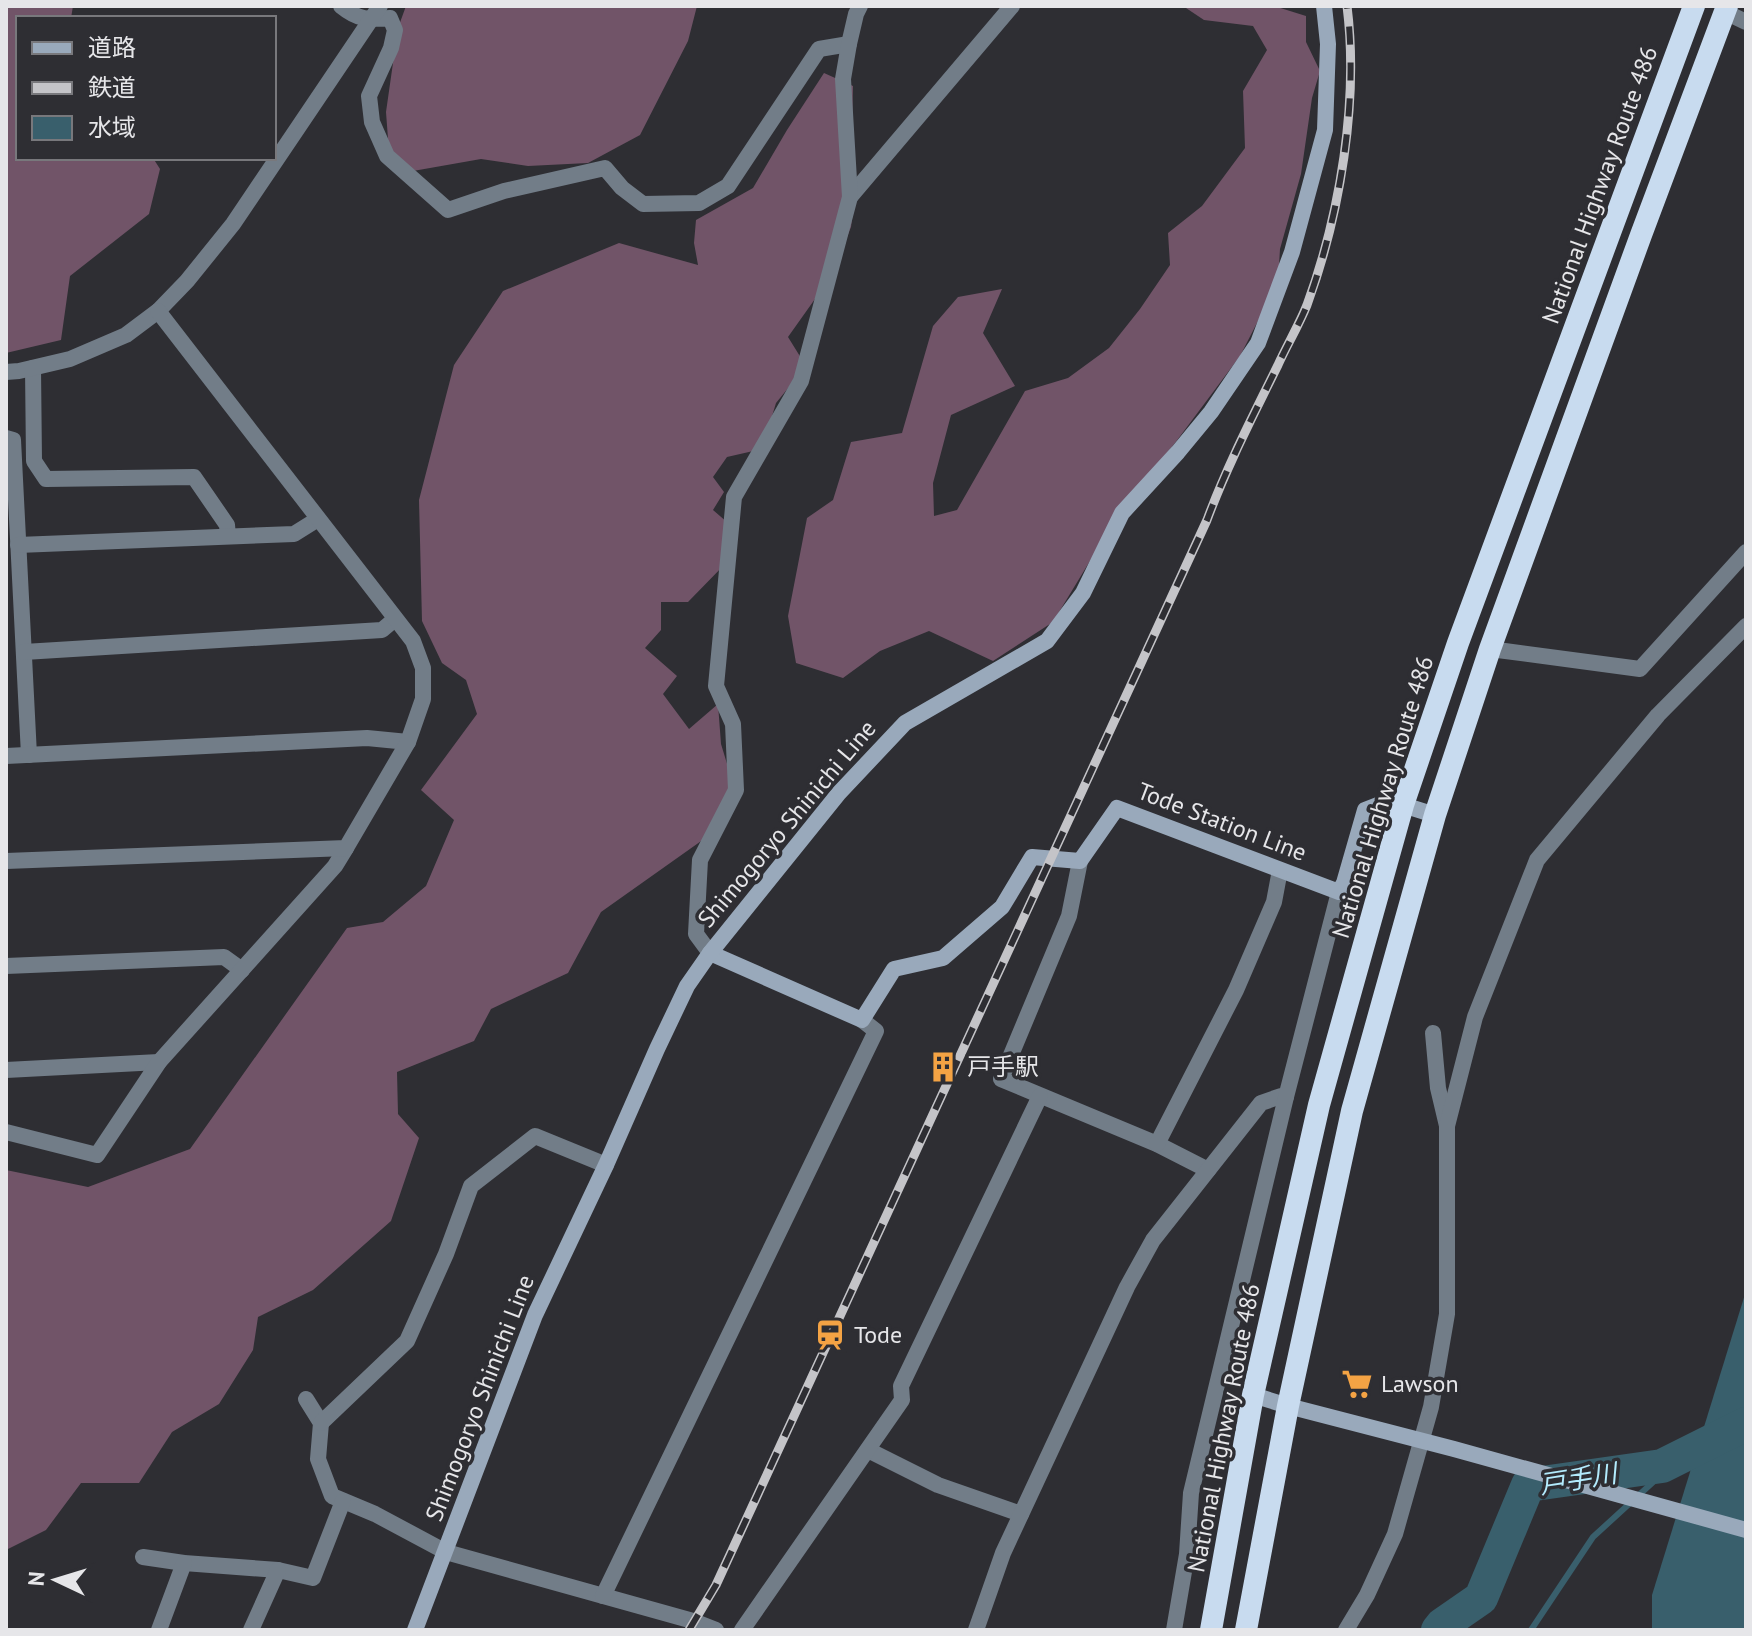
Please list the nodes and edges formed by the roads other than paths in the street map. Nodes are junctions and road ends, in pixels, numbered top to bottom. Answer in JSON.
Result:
{"nodes":[{"id":1,"x":341,"y":6,"type":"edge"},
{"id":2,"x":860,"y":6,"type":"edge"},
{"id":3,"x":1012,"y":6,"type":"edge"},
{"id":4,"x":1324,"y":6,"type":"edge"},
{"id":5,"x":1694,"y":6,"type":"edge"},
{"id":6,"x":1726,"y":9,"type":"edge"},
{"id":7,"x":375,"y":13,"type":"edge"},
{"id":8,"x":1746,"y":22,"type":"edge"},
{"id":9,"x":849,"y":44,"type":"junction"},
{"id":10,"x":850,"y":197,"type":"junction"},
{"id":11,"x":158,"y":311,"type":"junction"},
{"id":12,"x":33,"y":368,"type":"junction"},
{"id":13,"x":6,"y":372,"type":"edge"},
{"id":14,"x":6,"y":438,"type":"edge"},
{"id":15,"x":318,"y":519,"type":"junction"},
{"id":16,"x":228,"y":536,"type":"junction"},
{"id":17,"x":18,"y":545,"type":"junction"},
{"id":18,"x":1746,"y":552,"type":"edge"},
{"id":19,"x":395,"y":619,"type":"junction"},
{"id":20,"x":1746,"y":626,"type":"edge"},
{"id":21,"x":1490,"y":649,"type":"junction"},
{"id":22,"x":24,"y":652,"type":"junction"},
{"id":23,"x":408,"y":742,"type":"junction"},
{"id":24,"x":29,"y":755,"type":"junction"},
{"id":25,"x":6,"y":756,"type":"edge"},
{"id":26,"x":1403,"y":805,"type":"junction"},
{"id":27,"x":1435,"y":815,"type":"junction"},
{"id":28,"x":346,"y":848,"type":"junction"},
{"id":29,"x":6,"y":861,"type":"edge"},
{"id":30,"x":1080,"y":861,"type":"junction"},
{"id":31,"x":1280,"y":870,"type":"junction"},
{"id":32,"x":1339,"y":892,"type":"junction"},
{"id":33,"x":710,"y":953,"type":"junction"},
{"id":34,"x":6,"y":966,"type":"edge"},
{"id":35,"x":242,"y":970,"type":"junction"},
{"id":36,"x":862,"y":1020,"type":"junction"},
{"id":37,"x":1433,"y":1033,"type":"dead end"},
{"id":38,"x":159,"y":1062,"type":"junction"},
{"id":39,"x":6,"y":1070,"type":"edge"},
{"id":40,"x":1040,"y":1096,"type":"junction"},
{"id":41,"x":1286,"y":1097,"type":"junction"},
{"id":42,"x":1447,"y":1126,"type":"junction"},
{"id":43,"x":6,"y":1132,"type":"edge"},
{"id":44,"x":1157,"y":1144,"type":"junction"},
{"id":45,"x":606,"y":1165,"type":"junction"},
{"id":46,"x":1208,"y":1170,"type":"junction"},
{"id":47,"x":1253,"y":1395,"type":"junction"},
{"id":48,"x":306,"y":1399,"type":"dead end"},
{"id":49,"x":1288,"y":1406,"type":"junction"},
{"id":50,"x":321,"y":1423,"type":"junction"},
{"id":51,"x":1422,"y":1441,"type":"junction"},
{"id":52,"x":868,"y":1450,"type":"junction"},
{"id":53,"x":343,"y":1501,"type":"junction"},
{"id":54,"x":1021,"y":1514,"type":"junction"},
{"id":55,"x":1746,"y":1530,"type":"edge"},
{"id":56,"x":446,"y":1552,"type":"junction"},
{"id":57,"x":143,"y":1557,"type":"dead end"},
{"id":58,"x":184,"y":1563,"type":"junction"},
{"id":59,"x":278,"y":1570,"type":"junction"},
{"id":60,"x":603,"y":1596,"type":"junction"},
{"id":61,"x":159,"y":1630,"type":"edge"},
{"id":62,"x":251,"y":1630,"type":"edge"},
{"id":63,"x":415,"y":1630,"type":"edge"},
{"id":64,"x":716,"y":1630,"type":"edge"},
{"id":65,"x":742,"y":1630,"type":"edge"},
{"id":66,"x":976,"y":1630,"type":"edge"},
{"id":67,"x":1174,"y":1630,"type":"edge"},
{"id":68,"x":1211,"y":1630,"type":"edge"},
{"id":69,"x":1246,"y":1630,"type":"edge"},
{"id":70,"x":1346,"y":1630,"type":"edge"}],
"edges":[{"from":1,"to":7,"type":"street"},
{"from":2,"to":9,"type":"street"},
{"from":3,"to":10,"type":"street"},
{"from":4,"to":33,"type":"main road","name":"Shimogoryo Shinichi Line"},
{"from":5,"to":26,"type":"highway","name":"National Highway Route 486"},
{"from":6,"to":8,"type":"street"},
{"from":6,"to":21,"type":"highway"},
{"from":7,"to":9,"type":"street"},
{"from":7,"to":11,"type":"street"},
{"from":9,"to":10,"type":"street"},
{"from":10,"to":33,"type":"street"},
{"from":11,"to":12,"type":"street"},
{"from":11,"to":15,"type":"street"},
{"from":12,"to":13,"type":"street"},
{"from":12,"to":16,"type":"street"},
{"from":14,"to":17,"type":"street"},
{"from":15,"to":16,"type":"street"},
{"from":15,"to":19,"type":"street"},
{"from":16,"to":17,"type":"street"},
{"from":17,"to":22,"type":"street"},
{"from":18,"to":21,"type":"street"},
{"from":19,"to":22,"type":"street"},
{"from":19,"to":23,"type":"street"},
{"from":20,"to":42,"type":"street"},
{"from":21,"to":27,"type":"highway"},
{"from":22,"to":24,"type":"street"},
{"from":23,"to":24,"type":"street"},
{"from":23,"to":28,"type":"street"},
{"from":24,"to":25,"type":"street"},
{"from":26,"to":27,"type":"main road"},
{"from":26,"to":32,"type":"main road"},
{"from":26,"to":47,"type":"highway","name":"National Highway Route 486"},
{"from":27,"to":49,"type":"highway"},
{"from":28,"to":29,"type":"street"},
{"from":28,"to":35,"type":"street"},
{"from":30,"to":31,"type":"main road","name":"Tode Station Line"},
{"from":30,"to":36,"type":"main road"},
{"from":30,"to":40,"type":"street"},
{"from":31,"to":32,"type":"main road","name":"Tode Station Line"},
{"from":31,"to":44,"type":"street"},
{"from":32,"to":41,"type":"street"},
{"from":33,"to":36,"type":"main road"},
{"from":33,"to":45,"type":"main road","name":"Shimogoryo Shinichi Line"},
{"from":34,"to":35,"type":"street"},
{"from":35,"to":38,"type":"street"},
{"from":36,"to":60,"type":"street"},
{"from":37,"to":42,"type":"street"},
{"from":38,"to":39,"type":"street"},
{"from":38,"to":43,"type":"street"},
{"from":40,"to":44,"type":"street"},
{"from":40,"to":52,"type":"street"},
{"from":41,"to":46,"type":"street"},
{"from":41,"to":67,"type":"street"},
{"from":42,"to":51,"type":"street"},
{"from":44,"to":46,"type":"street"},
{"from":45,"to":50,"type":"street"},
{"from":45,"to":56,"type":"main road","name":"Shimogoryo Shinichi Line"},
{"from":46,"to":54,"type":"street"},
{"from":47,"to":49,"type":"main road"},
{"from":47,"to":68,"type":"highway","name":"National Highway Route 486"},
{"from":48,"to":50,"type":"street"},
{"from":49,"to":51,"type":"main road"},
{"from":49,"to":69,"type":"highway"},
{"from":50,"to":53,"type":"street"},
{"from":51,"to":55,"type":"main road"},
{"from":51,"to":70,"type":"street"},
{"from":52,"to":54,"type":"street"},
{"from":52,"to":65,"type":"street"},
{"from":53,"to":56,"type":"street"},
{"from":53,"to":59,"type":"street"},
{"from":54,"to":66,"type":"street"},
{"from":56,"to":60,"type":"street"},
{"from":56,"to":63,"type":"main road","name":"Shimogoryo Shinichi Line"},
{"from":57,"to":58,"type":"street"},
{"from":58,"to":59,"type":"street"},
{"from":58,"to":61,"type":"street"},
{"from":59,"to":62,"type":"street"},
{"from":60,"to":64,"type":"street"}]}
